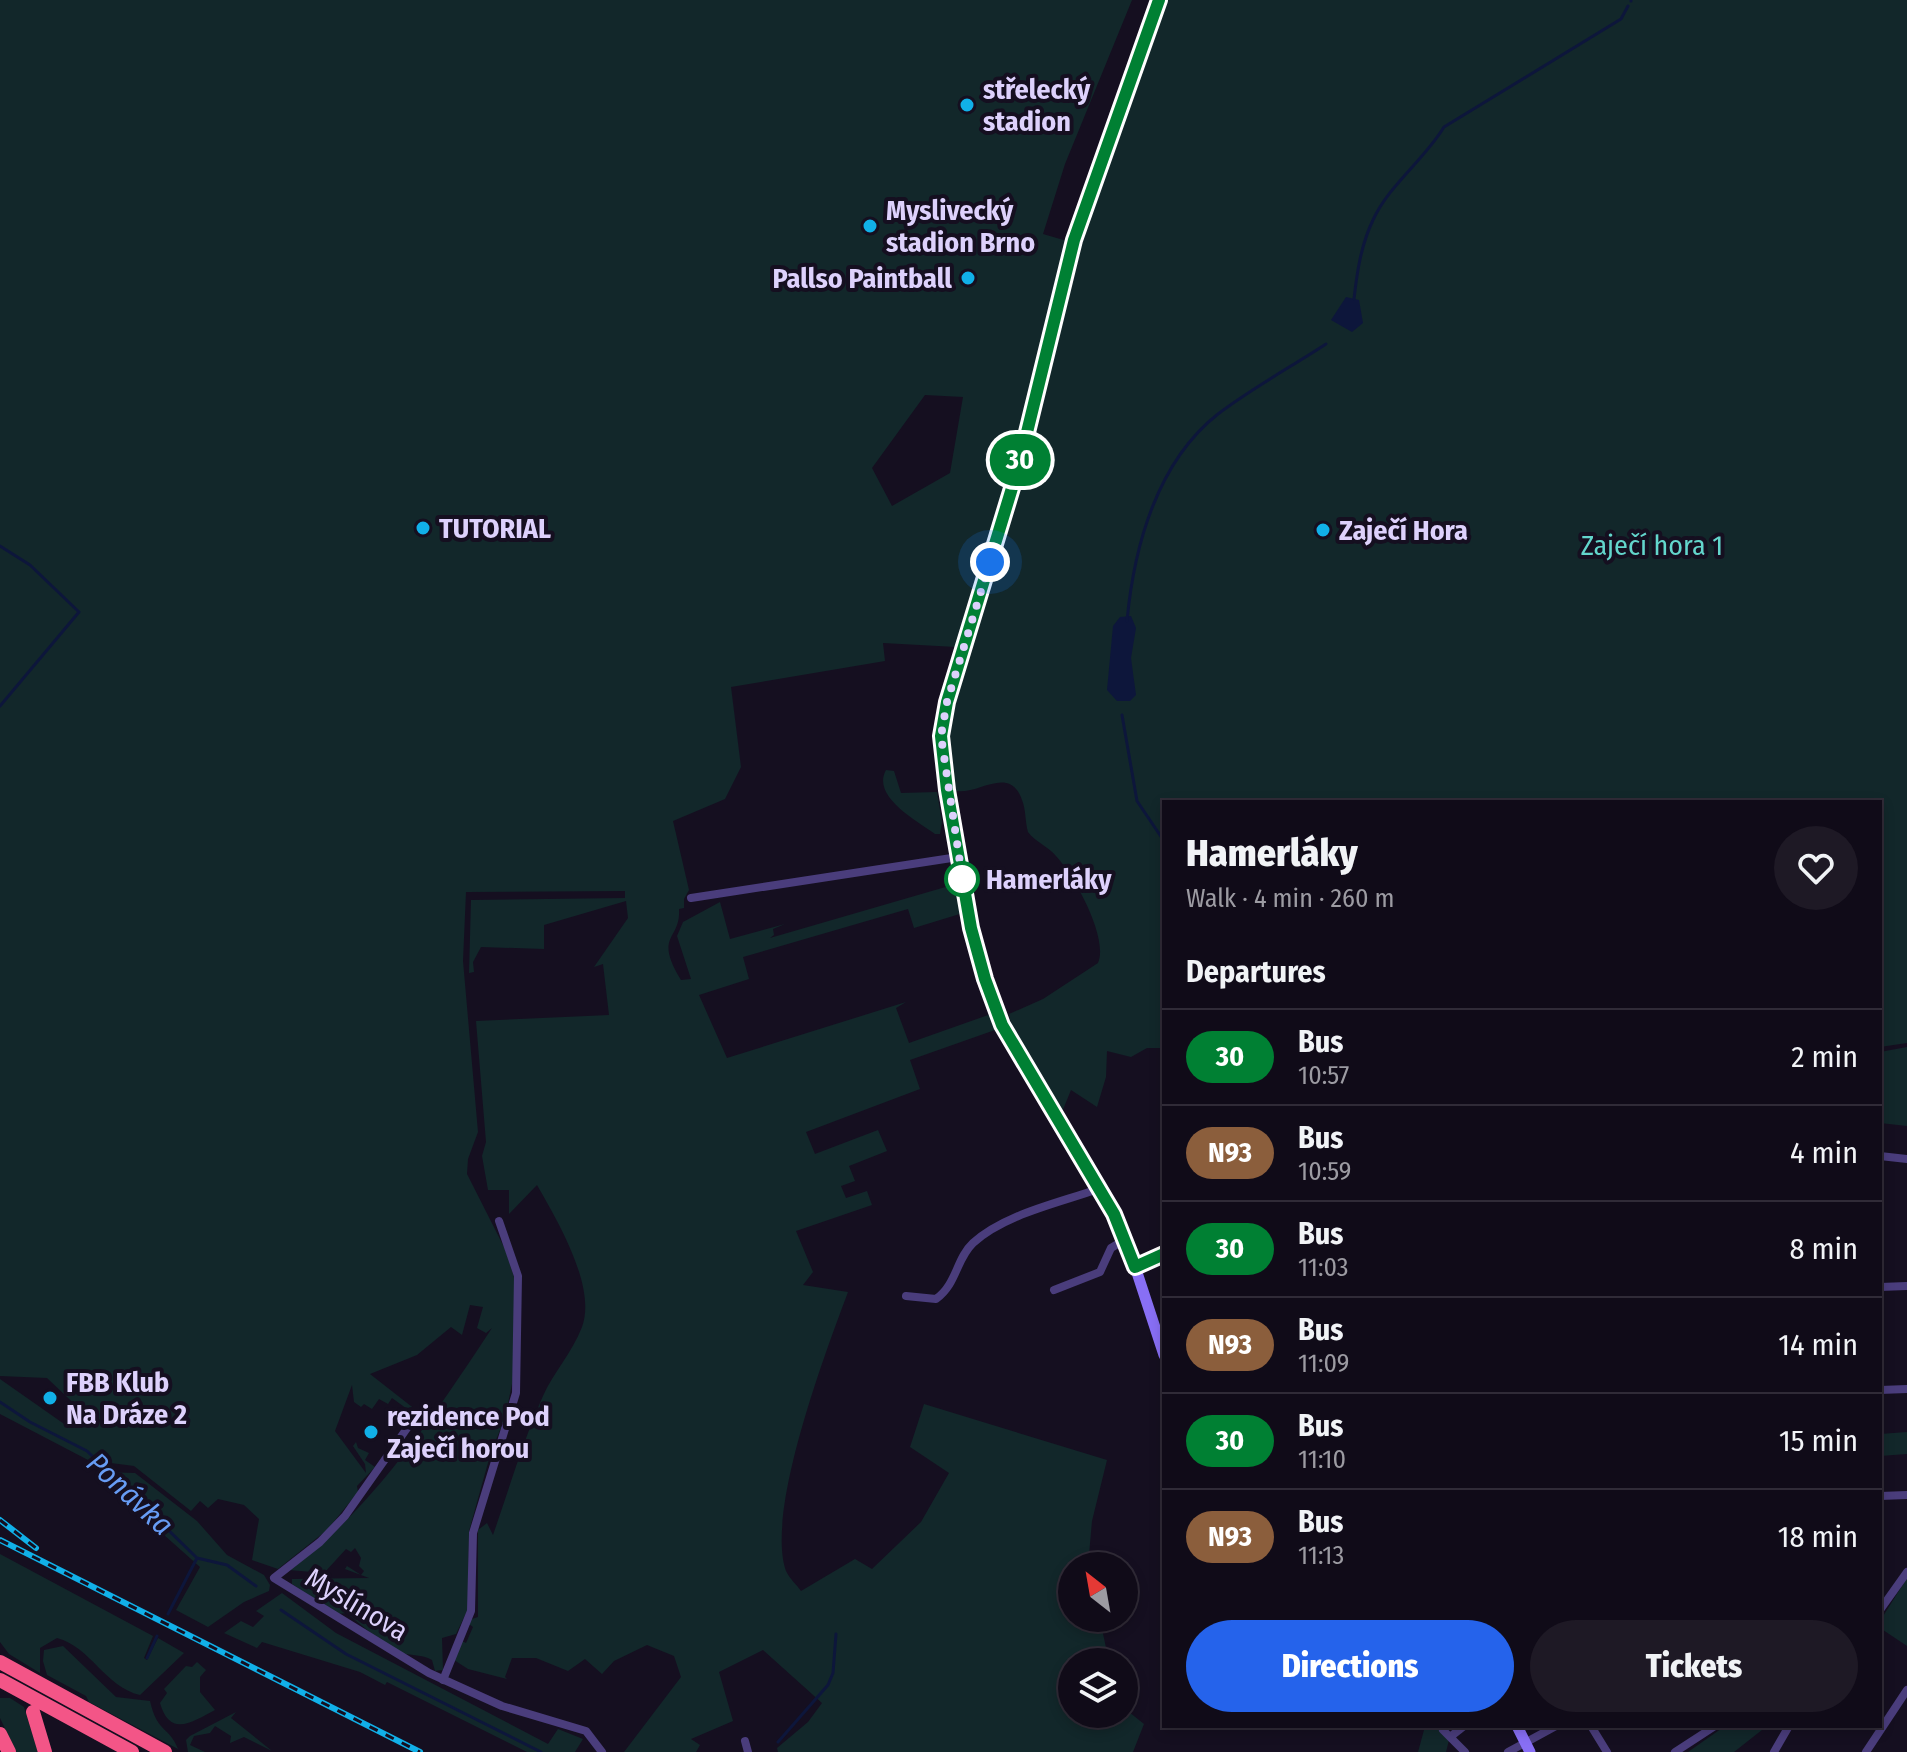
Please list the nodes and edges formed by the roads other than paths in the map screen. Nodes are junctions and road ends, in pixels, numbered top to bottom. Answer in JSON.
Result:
{"nodes":[{"id":1,"x":1159,"y":0,"type":"edge"},
{"id":2,"x":958,"y":857,"type":"junction"},
{"id":3,"x":691,"y":898,"type":"dead end"},
{"id":4,"x":1882,"y":1156,"type":"edge"},
{"id":5,"x":1907,"y":1159,"type":"edge"},
{"id":6,"x":1098,"y":1189,"type":"junction"},
{"id":7,"x":499,"y":1221,"type":"dead end"},
{"id":8,"x":1126,"y":1239,"type":"junction"},
{"id":9,"x":1162,"y":1255,"type":"edge"},
{"id":10,"x":1135,"y":1267,"type":"junction"},
{"id":11,"x":1907,"y":1286,"type":"edge"},
{"id":12,"x":1882,"y":1287,"type":"edge"},
{"id":13,"x":1054,"y":1290,"type":"dead end"},
{"id":14,"x":906,"y":1296,"type":"dead end"},
{"id":15,"x":1162,"y":1349,"type":"edge"},
{"id":16,"x":1907,"y":1389,"type":"edge"},
{"id":17,"x":1882,"y":1390,"type":"edge"},
{"id":18,"x":410,"y":1424,"type":"dead end"},
{"id":19,"x":1907,"y":1495,"type":"edge"},
{"id":20,"x":1882,"y":1496,"type":"edge"},
{"id":21,"x":1907,"y":1572,"type":"edge"},
{"id":22,"x":1882,"y":1607,"type":"edge"},
{"id":23,"x":0,"y":1662,"type":"edge"},
{"id":24,"x":0,"y":1680,"type":"edge"},
{"id":25,"x":443,"y":1680,"type":"junction"},
{"id":26,"x":1907,"y":1690,"type":"edge"},
{"id":27,"x":33,"y":1712,"type":"dead end"},
{"id":28,"x":1460,"y":1728,"type":"edge"},
{"id":29,"x":1518,"y":1728,"type":"edge"},
{"id":30,"x":1553,"y":1728,"type":"edge"},
{"id":31,"x":1592,"y":1728,"type":"edge"},
{"id":32,"x":1712,"y":1728,"type":"edge"},
{"id":33,"x":1788,"y":1728,"type":"edge"},
{"id":34,"x":1882,"y":1728,"type":"edge"},
{"id":35,"x":1882,"y":1728,"type":"edge"},
{"id":36,"x":0,"y":1734,"type":"edge"},
{"id":37,"x":745,"y":1741,"type":"dead end"},
{"id":38,"x":1528,"y":1748,"type":"edge"},
{"id":39,"x":751,"y":1751,"type":"edge"},
{"id":40,"x":9,"y":1752,"type":"edge"},
{"id":41,"x":45,"y":1752,"type":"edge"},
{"id":42,"x":132,"y":1752,"type":"edge"},
{"id":43,"x":165,"y":1752,"type":"edge"},
{"id":44,"x":602,"y":1752,"type":"edge"},
{"id":45,"x":1465,"y":1752,"type":"edge"},
{"id":46,"x":1508,"y":1752,"type":"edge"},
{"id":47,"x":1607,"y":1752,"type":"edge"},
{"id":48,"x":1675,"y":1752,"type":"edge"},
{"id":49,"x":1774,"y":1752,"type":"edge"},
{"id":50,"x":1866,"y":1752,"type":"edge"}],
"edges":[{"from":1,"to":2,"type":"street"},
{"from":2,"to":3,"type":"street"},
{"from":2,"to":6,"type":"street"},
{"from":4,"to":5,"type":"street"},
{"from":6,"to":8,"type":"street"},
{"from":6,"to":14,"type":"street"},
{"from":7,"to":25,"type":"street"},
{"from":8,"to":10,"type":"street"},
{"from":8,"to":13,"type":"street"},
{"from":9,"to":10,"type":"street"},
{"from":10,"to":15,"type":"street"},
{"from":11,"to":12,"type":"street"},
{"from":16,"to":17,"type":"street"},
{"from":18,"to":25,"type":"street","name":"Myslínova"},
{"from":19,"to":20,"type":"street"},
{"from":21,"to":22,"type":"street"},
{"from":23,"to":43,"type":"highway"},
{"from":24,"to":42,"type":"highway"},
{"from":25,"to":44,"type":"street","name":"Myslínova"},
{"from":26,"to":35,"type":"street"},
{"from":27,"to":41,"type":"highway"},
{"from":28,"to":45,"type":"street"},
{"from":29,"to":38,"type":"street"},
{"from":30,"to":38,"type":"street"},
{"from":31,"to":47,"type":"street"},
{"from":32,"to":48,"type":"street"},
{"from":33,"to":49,"type":"street"},
{"from":34,"to":50,"type":"street"},
{"from":36,"to":40,"type":"highway"},
{"from":37,"to":39,"type":"street"},
{"from":38,"to":46,"type":"street"}]}
